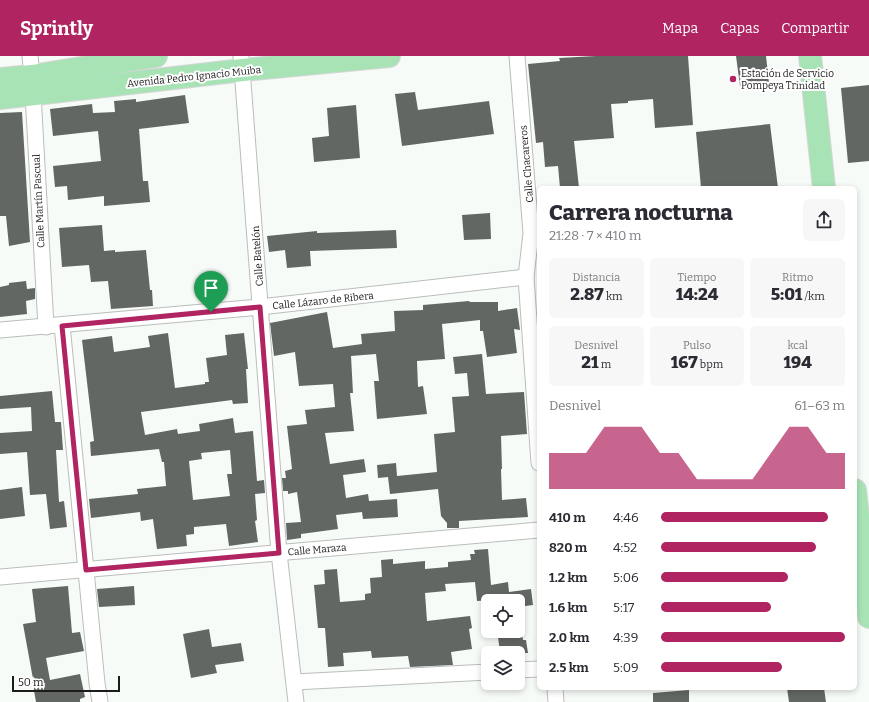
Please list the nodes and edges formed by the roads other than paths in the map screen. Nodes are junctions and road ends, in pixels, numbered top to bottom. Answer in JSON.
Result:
{"nodes":[{"id":1,"x":156,"y":56,"type":"edge"},
{"id":2,"x":389,"y":56,"type":"edge"},
{"id":3,"x":517,"y":56,"type":"edge"},
{"id":4,"x":810,"y":56,"type":"edge"},
{"id":5,"x":242,"y":63,"type":"edge"},
{"id":6,"x":32,"y":75,"type":"edge"},
{"id":7,"x":0,"y":79,"type":"edge"},
{"id":8,"x":0,"y":98,"type":"edge"},
{"id":9,"x":824,"y":186,"type":"edge"},
{"id":10,"x":535,"y":232,"type":"edge"},
{"id":11,"x":526,"y":277,"type":"junction"},
{"id":12,"x":260,"y":307,"type":"junction"},
{"id":13,"x":62,"y":326,"type":"junction"},
{"id":14,"x":46,"y":327,"type":"junction"},
{"id":15,"x":0,"y":330,"type":"edge"},
{"id":16,"x":537,"y":414,"type":"edge"},
{"id":17,"x":857,"y":508,"type":"edge"},
{"id":18,"x":537,"y":530,"type":"edge"},
{"id":19,"x":279,"y":553,"type":"junction"},
{"id":20,"x":86,"y":570,"type":"junction"},
{"id":21,"x":0,"y":577,"type":"edge"},
{"id":22,"x":869,"y":617,"type":"edge"},
{"id":23,"x":537,"y":669,"type":"edge"},
{"id":24,"x":525,"y":670,"type":"edge"},
{"id":25,"x":481,"y":672,"type":"edge"},
{"id":26,"x":294,"y":682,"type":"junction"},
{"id":27,"x":555,"y":690,"type":"edge"},
{"id":28,"x":100,"y":702,"type":"edge"},
{"id":29,"x":296,"y":702,"type":"edge"},
{"id":30,"x":556,"y":702,"type":"edge"}],
"edges":[{"from":1,"to":6,"type":"main road","name":"Avenida Pedro Ignacio Muiba"},
{"from":2,"to":5,"type":"main road","name":"Avenida Pedro Ignacio Muiba"},
{"from":3,"to":10,"type":"street","name":"Calle Chacareros"},
{"from":4,"to":9,"type":"main road"},
{"from":5,"to":6,"type":"main road","name":"Avenida Pedro Ignacio Muiba"},
{"from":5,"to":12,"type":"street","name":"Calle Batelón"},
{"from":6,"to":7,"type":"main road","name":"Avenida Pedro Ignacio Muiba"},
{"from":6,"to":8,"type":"main road","name":"Avenida Pedro Ignacio Muiba"},
{"from":6,"to":14,"type":"street","name":"Calle Martín Pascual"},
{"from":10,"to":11,"type":"street","name":"Calle Chacareros"},
{"from":11,"to":12,"type":"street","name":"Calle Lázaro de Ribera"},
{"from":11,"to":16,"type":"street","name":"Calle Chacareros"},
{"from":12,"to":13,"type":"street","name":"Calle Lázaro de Ribera"},
{"from":12,"to":19,"type":"street","name":"Calle Batelón"},
{"from":13,"to":14,"type":"street","name":"Calle Lázaro de Ribera"},
{"from":13,"to":20,"type":"street"},
{"from":14,"to":15,"type":"street","name":"Calle Lázaro de Ribera"},
{"from":17,"to":22,"type":"main road"},
{"from":18,"to":19,"type":"street","name":"Calle Maraza"},
{"from":19,"to":20,"type":"street","name":"Calle Maraza"},
{"from":19,"to":26,"type":"street","name":"Calle Batelón"},
{"from":20,"to":21,"type":"street","name":"Calle Maraza"},
{"from":20,"to":28,"type":"street"},
{"from":23,"to":24,"type":"street"},
{"from":25,"to":26,"type":"street"},
{"from":26,"to":29,"type":"street","name":"Calle Batelón"},
{"from":27,"to":30,"type":"street"}]}
